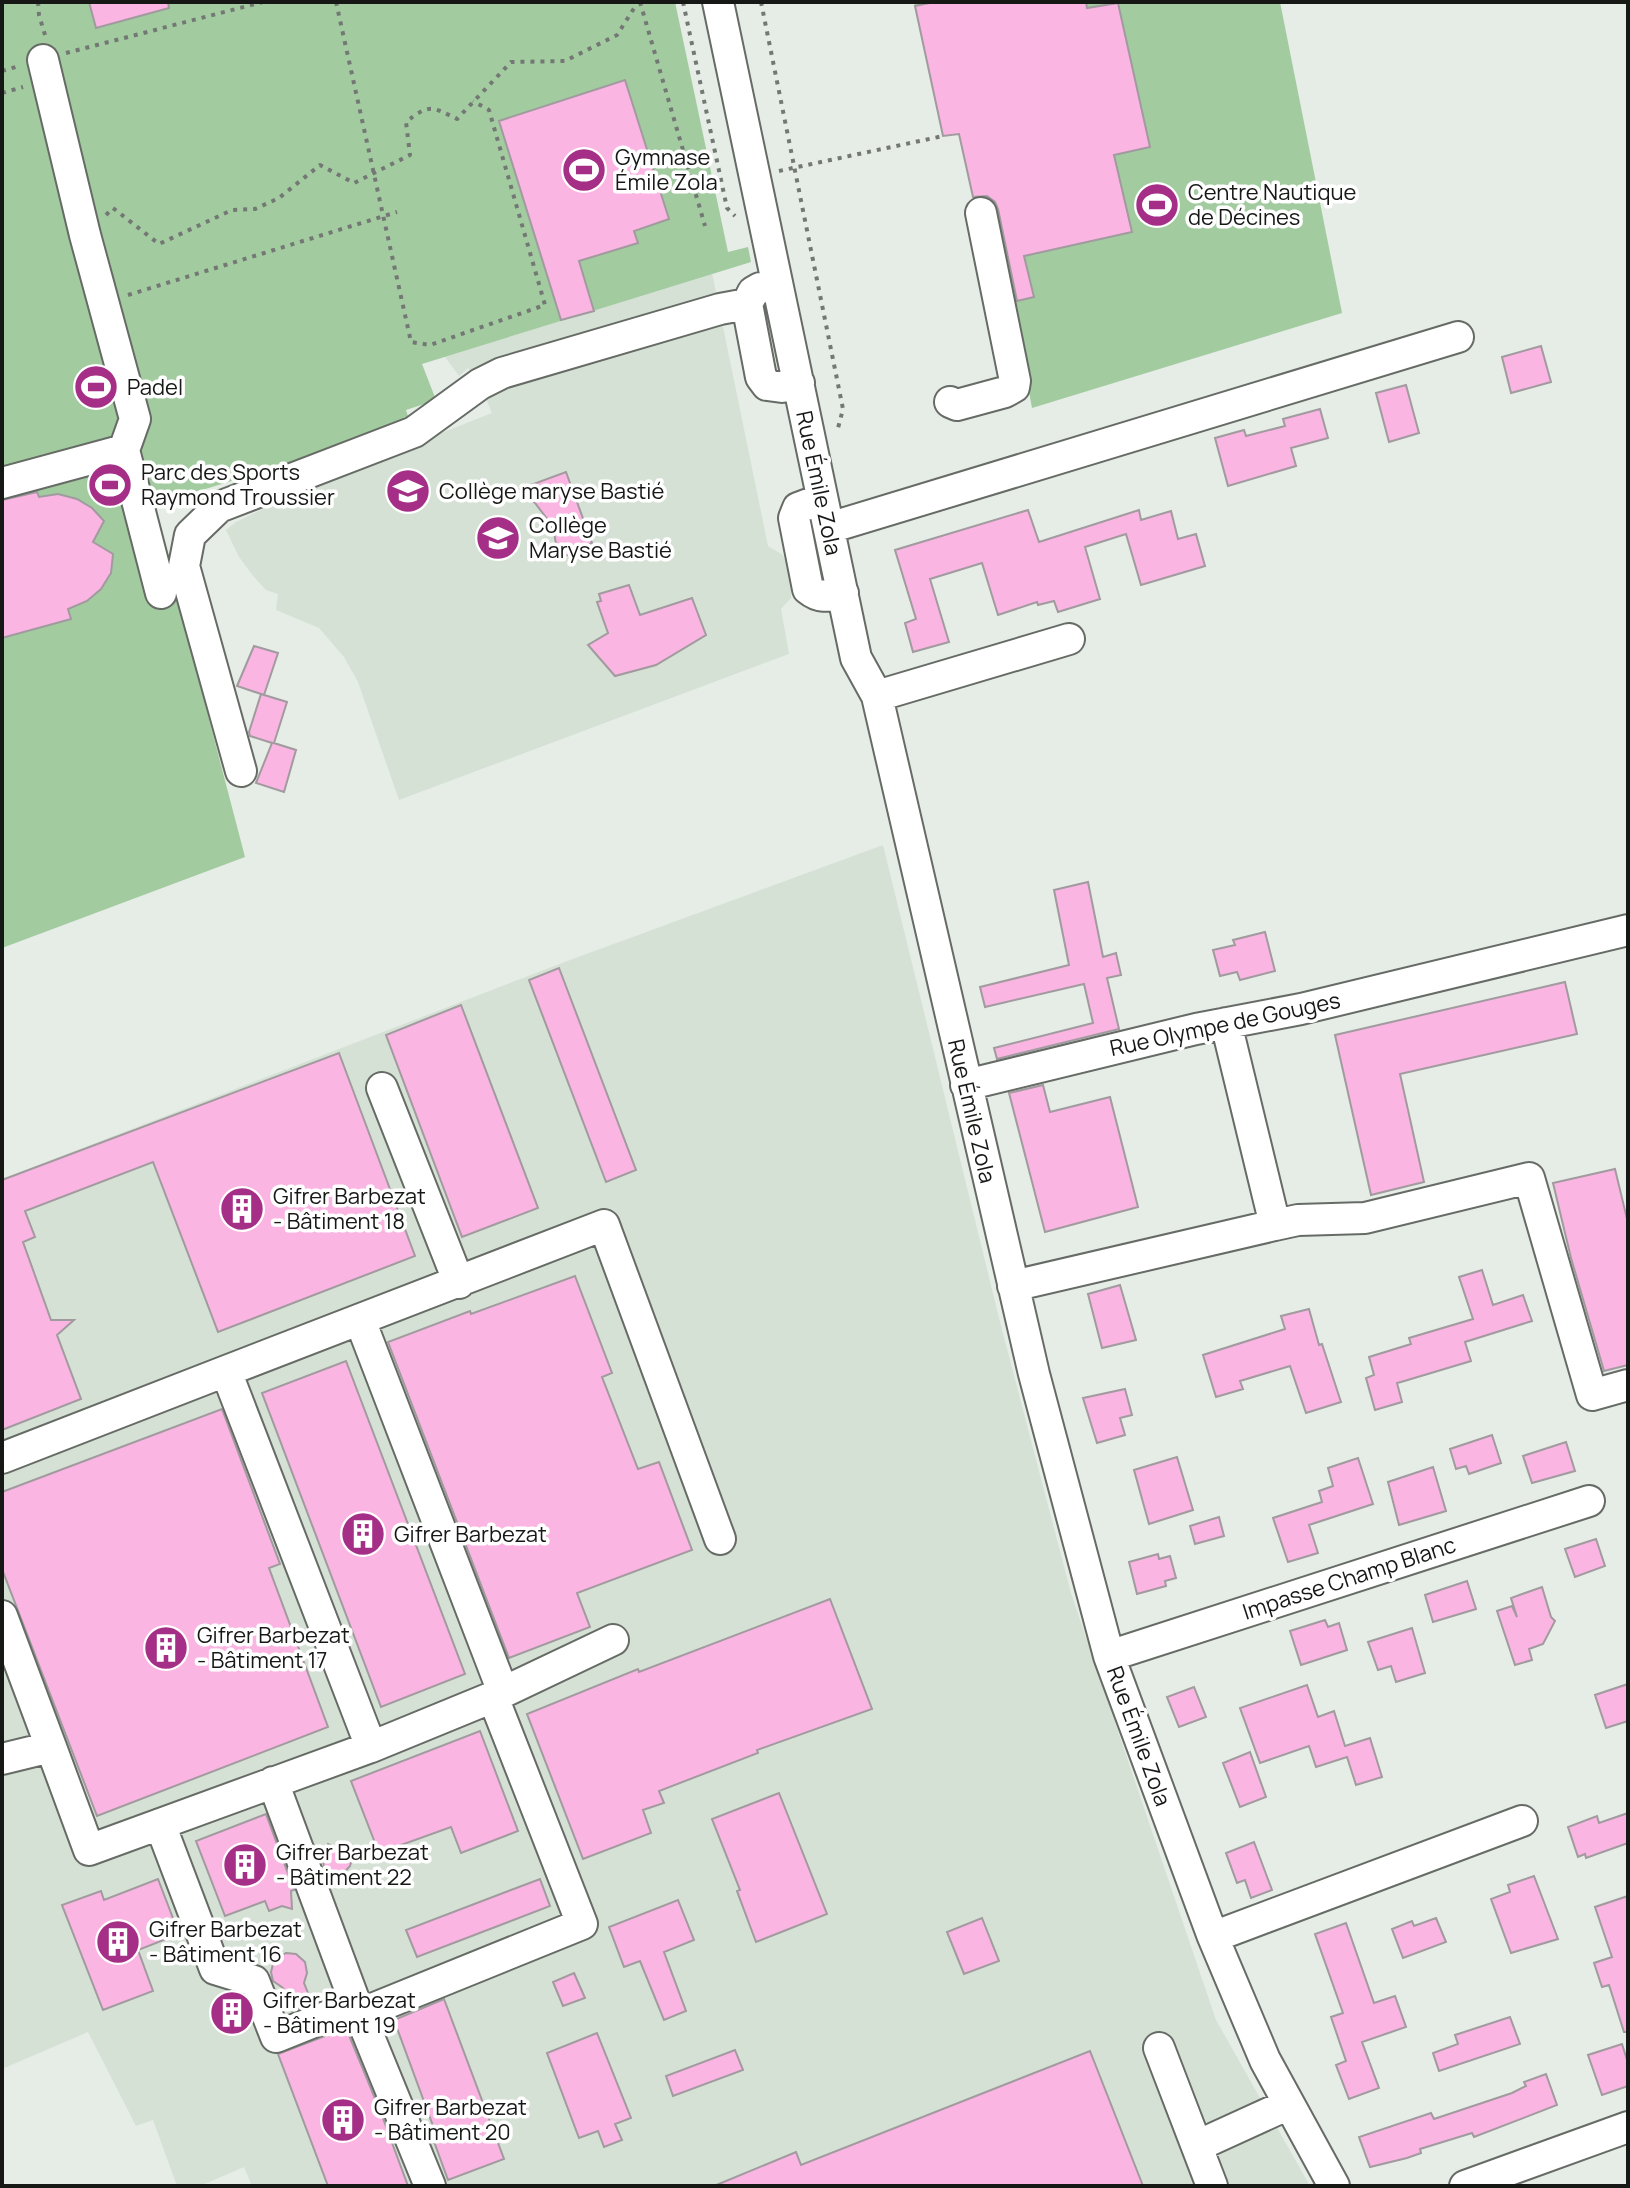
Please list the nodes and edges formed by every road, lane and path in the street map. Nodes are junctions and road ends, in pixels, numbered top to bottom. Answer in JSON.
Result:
{"nodes":[{"id":1,"x":38,"y":2,"type":"edge"},
{"id":2,"x":263,"y":2,"type":"edge"},
{"id":3,"x":336,"y":2,"type":"edge"},
{"id":4,"x":639,"y":2,"type":"edge"},
{"id":5,"x":718,"y":2,"type":"edge"},
{"id":6,"x":48,"y":58,"type":"junction"},
{"id":7,"x":2,"y":71,"type":"edge"},
{"id":8,"x":473,"y":101,"type":"junction"},
{"id":9,"x":943,"y":136,"type":"dead end"},
{"id":10,"x":374,"y":173,"type":"junction"},
{"id":11,"x":754,"y":177,"type":"junction"},
{"id":12,"x":722,"y":184,"type":"dead end"},
{"id":13,"x":397,"y":212,"type":"dead end"},
{"id":14,"x":981,"y":213,"type":"dead end"},
{"id":15,"x":384,"y":217,"type":"junction"},
{"id":16,"x":705,"y":226,"type":"dead end"},
{"id":17,"x":85,"y":235,"type":"junction"},
{"id":18,"x":777,"y":283,"type":"junction"},
{"id":19,"x":103,"y":302,"type":"junction"},
{"id":20,"x":747,"y":304,"type":"junction"},
{"id":21,"x":1458,"y":337,"type":"dead end"},
{"id":22,"x":799,"y":383,"type":"junction"},
{"id":23,"x":950,"y":402,"type":"dead end"},
{"id":24,"x":124,"y":450,"type":"junction"},
{"id":25,"x":2,"y":483,"type":"edge"},
{"id":26,"x":826,"y":513,"type":"junction"},
{"id":27,"x":161,"y":593,"type":"dead end"},
{"id":28,"x":1069,"y":639,"type":"dead end"},
{"id":29,"x":877,"y":696,"type":"junction"},
{"id":30,"x":241,"y":771,"type":"dead end"},
{"id":31,"x":1628,"y":930,"type":"edge"},
{"id":32,"x":1226,"y":1023,"type":"junction"},
{"id":33,"x":966,"y":1085,"type":"junction"},
{"id":34,"x":382,"y":1088,"type":"dead end"},
{"id":35,"x":1275,"y":1225,"type":"junction"},
{"id":36,"x":459,"y":1283,"type":"junction"},
{"id":37,"x":1013,"y":1286,"type":"junction"},
{"id":38,"x":360,"y":1320,"type":"junction"},
{"id":39,"x":226,"y":1371,"type":"junction"},
{"id":40,"x":1628,"y":1385,"type":"edge"},
{"id":41,"x":2,"y":1458,"type":"edge"},
{"id":42,"x":1589,"y":1501,"type":"dead end"},
{"id":43,"x":720,"y":1539,"type":"dead end"},
{"id":44,"x":2,"y":1616,"type":"edge"},
{"id":45,"x":613,"y":1640,"type":"dead end"},
{"id":46,"x":1109,"y":1656,"type":"junction"},
{"id":47,"x":498,"y":1694,"type":"junction"},
{"id":48,"x":51,"y":1747,"type":"junction"},
{"id":49,"x":371,"y":1747,"type":"junction"},
{"id":50,"x":2,"y":1759,"type":"edge"},
{"id":51,"x":273,"y":1782,"type":"junction"},
{"id":52,"x":1522,"y":1821,"type":"dead end"},
{"id":53,"x":160,"y":1824,"type":"junction"},
{"id":54,"x":1213,"y":1937,"type":"junction"},
{"id":55,"x":358,"y":2009,"type":"junction"},
{"id":56,"x":1159,"y":2048,"type":"dead end"},
{"id":57,"x":1289,"y":2104,"type":"junction"},
{"id":58,"x":1628,"y":2127,"type":"edge"},
{"id":59,"x":1197,"y":2146,"type":"junction"},
{"id":60,"x":430,"y":2186,"type":"edge"},
{"id":61,"x":1212,"y":2186,"type":"edge"},
{"id":62,"x":1334,"y":2186,"type":"edge"},
{"id":63,"x":1465,"y":2186,"type":"edge"}],
"edges":[{"from":1,"to":6,"type":"path"},
{"from":2,"to":6,"type":"path"},
{"from":3,"to":10,"type":"path"},
{"from":4,"to":8,"type":"path"},
{"from":4,"to":16,"type":"path"},
{"from":5,"to":11,"type":"street","name":"Rue Émile Zola"},
{"from":6,"to":7,"type":"path"},
{"from":6,"to":17,"type":"street"},
{"from":8,"to":10,"type":"path"},
{"from":8,"to":15,"type":"path"},
{"from":9,"to":11,"type":"path"},
{"from":10,"to":15,"type":"path"},
{"from":10,"to":17,"type":"path"},
{"from":11,"to":12,"type":"path"},
{"from":11,"to":18,"type":"street","name":"Rue Émile Zola"},
{"from":13,"to":15,"type":"path"},
{"from":14,"to":23,"type":"street"},
{"from":15,"to":19,"type":"path"},
{"from":17,"to":19,"type":"street"},
{"from":18,"to":20,"type":"street"},
{"from":18,"to":22,"type":"street","name":"Rue Émile Zola"},
{"from":19,"to":24,"type":"street"},
{"from":20,"to":22,"type":"street"},
{"from":20,"to":30,"type":"street"},
{"from":21,"to":26,"type":"street"},
{"from":22,"to":26,"type":"street","name":"Rue Émile Zola"},
{"from":24,"to":25,"type":"street"},
{"from":24,"to":27,"type":"street"},
{"from":26,"to":29,"type":"street","name":"Rue Émile Zola"},
{"from":28,"to":29,"type":"street"},
{"from":29,"to":33,"type":"street","name":"Rue Émile Zola"},
{"from":31,"to":32,"type":"street","name":"Rue Olympe de Gouges"},
{"from":32,"to":33,"type":"street","name":"Rue Olympe de Gouges"},
{"from":32,"to":35,"type":"street"},
{"from":33,"to":37,"type":"street","name":"Rue Émile Zola"},
{"from":34,"to":36,"type":"street"},
{"from":35,"to":37,"type":"street"},
{"from":35,"to":40,"type":"street"},
{"from":36,"to":38,"type":"street"},
{"from":36,"to":43,"type":"street"},
{"from":37,"to":46,"type":"street","name":"Rue Émile Zola"},
{"from":38,"to":39,"type":"street"},
{"from":38,"to":47,"type":"street"},
{"from":39,"to":41,"type":"street"},
{"from":39,"to":49,"type":"street"},
{"from":42,"to":46,"type":"street","name":"Impasse Champ Blanc"},
{"from":44,"to":48,"type":"street"},
{"from":45,"to":47,"type":"street"},
{"from":46,"to":54,"type":"street","name":"Rue Émile Zola"},
{"from":47,"to":49,"type":"street"},
{"from":47,"to":55,"type":"street"},
{"from":48,"to":50,"type":"street"},
{"from":48,"to":53,"type":"street"},
{"from":49,"to":51,"type":"street"},
{"from":51,"to":53,"type":"street"},
{"from":51,"to":55,"type":"street"},
{"from":52,"to":54,"type":"street"},
{"from":53,"to":55,"type":"street"},
{"from":54,"to":57,"type":"street","name":"Rue Émile Zola"},
{"from":55,"to":60,"type":"street"},
{"from":56,"to":59,"type":"street"},
{"from":57,"to":59,"type":"street"},
{"from":57,"to":62,"type":"street","name":"Rue Émile Zola"},
{"from":58,"to":63,"type":"street"},
{"from":59,"to":61,"type":"street"}]}
